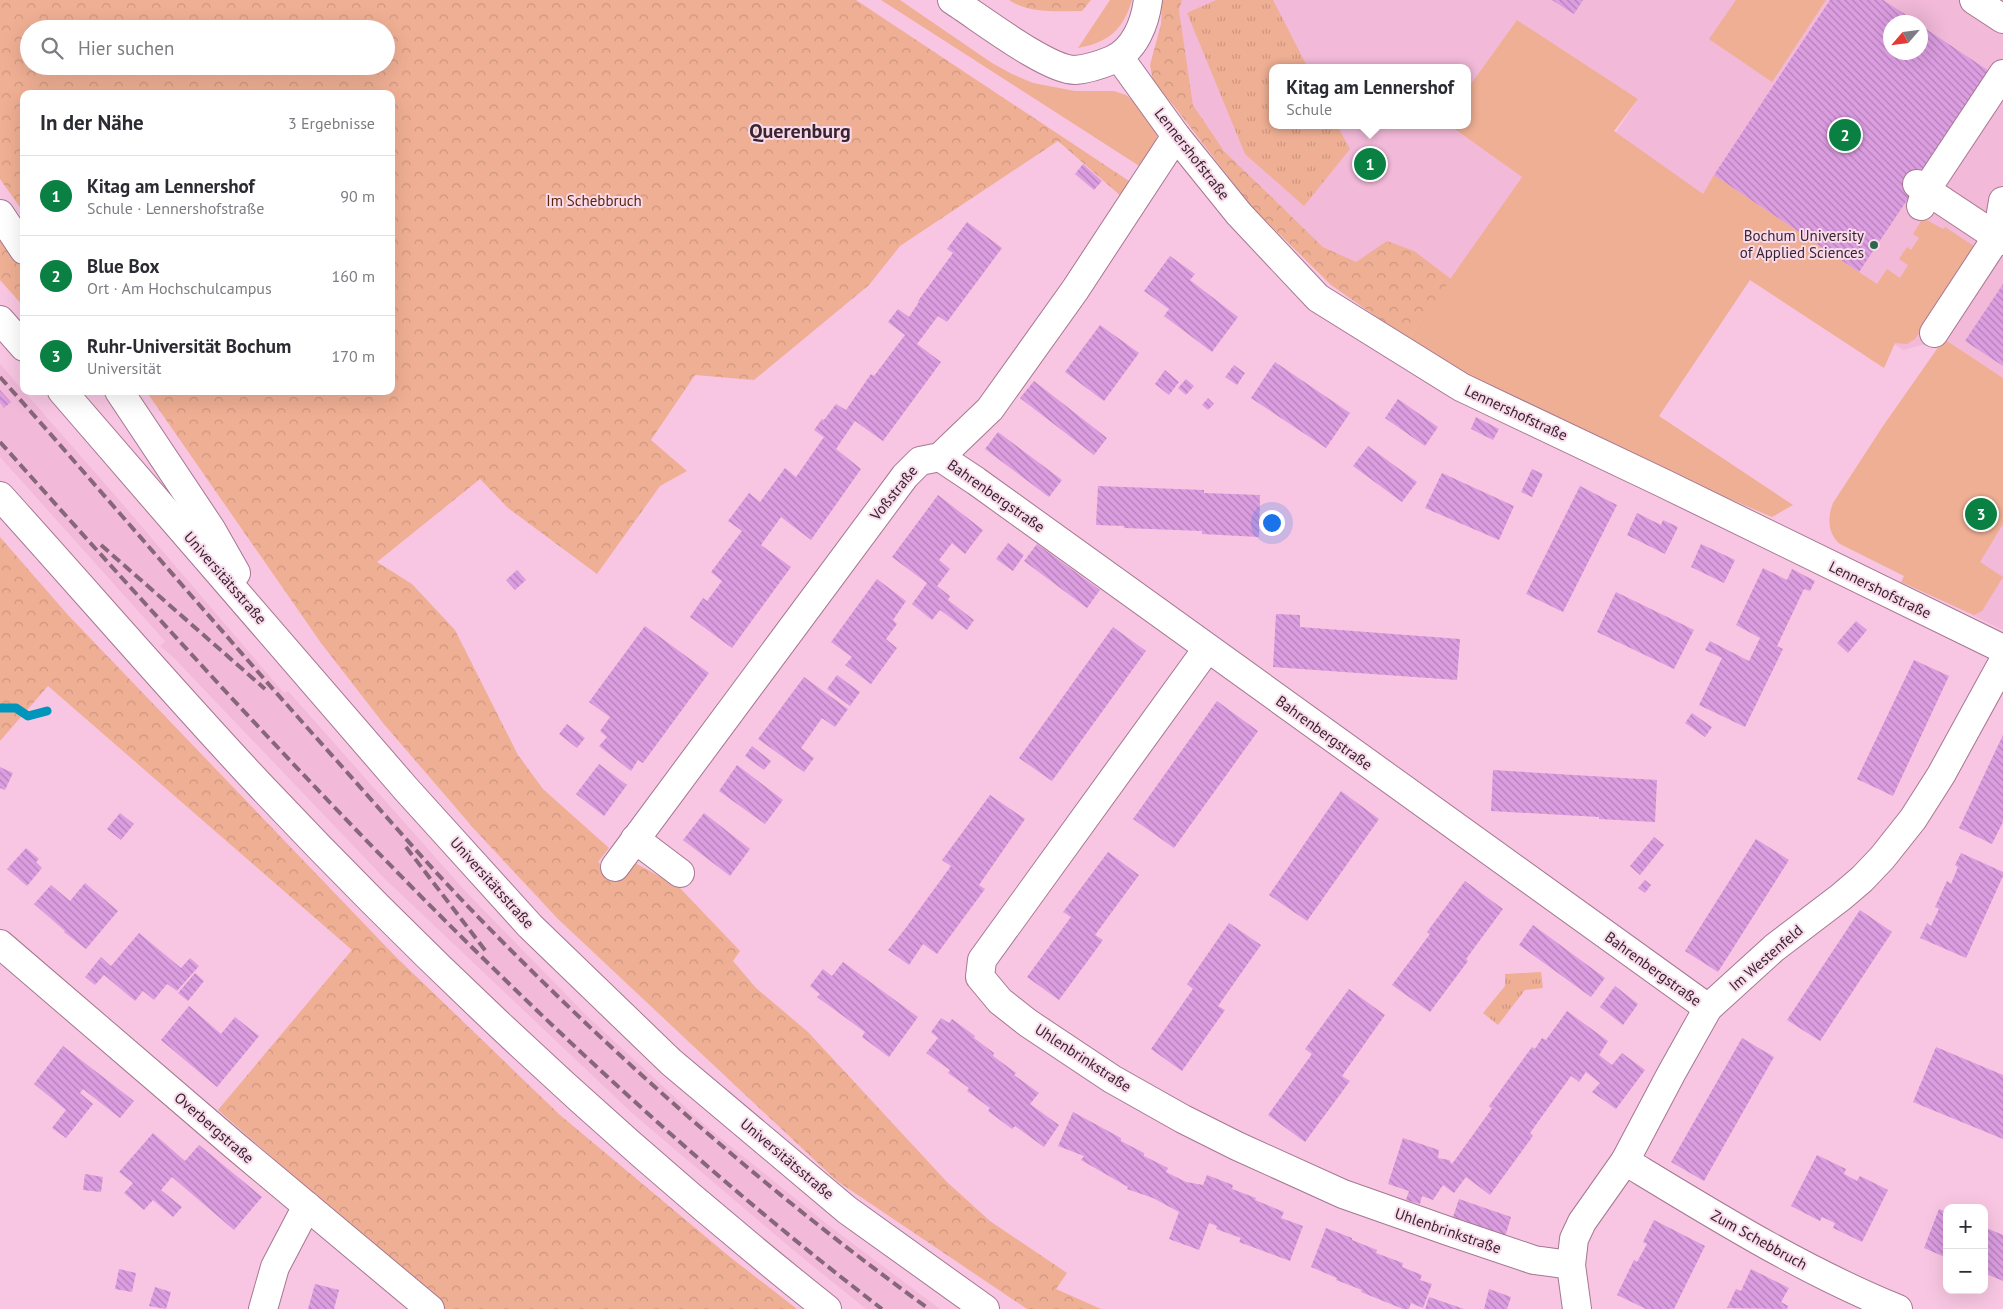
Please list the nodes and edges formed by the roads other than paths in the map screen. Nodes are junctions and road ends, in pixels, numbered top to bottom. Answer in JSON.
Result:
{"nodes":[{"id":1,"x":952,"y":0,"type":"edge"},
{"id":2,"x":1148,"y":0,"type":"edge"},
{"id":3,"x":1974,"y":0,"type":"edge"},
{"id":4,"x":2003,"y":19,"type":"edge"},
{"id":5,"x":1119,"y":57,"type":"junction"},
{"id":6,"x":2000,"y":74,"type":"edge"},
{"id":7,"x":1176,"y":136,"type":"junction"},
{"id":8,"x":2003,"y":201,"type":"edge"},
{"id":9,"x":0,"y":214,"type":"edge"},
{"id":10,"x":2000,"y":239,"type":"edge"},
{"id":11,"x":20,"y":244,"type":"edge"},
{"id":12,"x":0,"y":320,"type":"edge"},
{"id":13,"x":1934,"y":333,"type":"dead end"},
{"id":14,"x":20,"y":342,"type":"edge"},
{"id":15,"x":65,"y":395,"type":"edge"},
{"id":16,"x":122,"y":395,"type":"edge"},
{"id":17,"x":940,"y":458,"type":"junction"},
{"id":18,"x":0,"y":496,"type":"edge"},
{"id":19,"x":264,"y":622,"type":"junction"},
{"id":20,"x":1207,"y":649,"type":"junction"},
{"id":21,"x":2003,"y":649,"type":"edge"},
{"id":22,"x":2003,"y":662,"type":"edge"},
{"id":23,"x":635,"y":839,"type":"junction"},
{"id":24,"x":615,"y":867,"type":"dead end"},
{"id":25,"x":680,"y":873,"type":"dead end"},
{"id":26,"x":0,"y":944,"type":"edge"},
{"id":27,"x":1708,"y":1008,"type":"junction"},
{"id":28,"x":1625,"y":1161,"type":"junction"},
{"id":29,"x":307,"y":1206,"type":"junction"},
{"id":30,"x":1572,"y":1266,"type":"junction"},
{"id":31,"x":263,"y":1309,"type":"edge"},
{"id":32,"x":430,"y":1309,"type":"edge"},
{"id":33,"x":827,"y":1309,"type":"edge"},
{"id":34,"x":985,"y":1309,"type":"edge"},
{"id":35,"x":1577,"y":1309,"type":"edge"},
{"id":36,"x":1898,"y":1309,"type":"edge"}],
"edges":[{"from":1,"to":5,"type":"main road"},
{"from":2,"to":5,"type":"main road"},
{"from":3,"to":4,"type":"main road"},
{"from":5,"to":7,"type":"main road","name":"Lennershofstraße"},
{"from":6,"to":10,"type":"main road"},
{"from":7,"to":17,"type":"main road","name":"Voßstraße"},
{"from":7,"to":21,"type":"main road","name":"Lennershofstraße"},
{"from":8,"to":10,"type":"main road"},
{"from":9,"to":11,"type":"main road"},
{"from":10,"to":13,"type":"main road"},
{"from":12,"to":14,"type":"main road"},
{"from":15,"to":19,"type":"main road","name":"Universitätsstraße"},
{"from":16,"to":19,"type":"main road"},
{"from":17,"to":20,"type":"main road","name":"Bahrenbergstraße"},
{"from":17,"to":23,"type":"main road","name":"Voßstraße"},
{"from":18,"to":33,"type":"main road"},
{"from":19,"to":34,"type":"main road","name":"Universitätsstraße"},
{"from":20,"to":27,"type":"main road","name":"Bahrenbergstraße"},
{"from":20,"to":30,"type":"main road","name":"Uhlenbrinkstraße"},
{"from":22,"to":27,"type":"main road","name":"Im Westenfeld"},
{"from":23,"to":24,"type":"main road","name":"Voßstraße"},
{"from":23,"to":25,"type":"main road"},
{"from":26,"to":29,"type":"main road","name":"Overbergstraße"},
{"from":27,"to":28,"type":"main road","name":"Im Westenfeld"},
{"from":28,"to":30,"type":"main road","name":"Im Westenfeld"},
{"from":28,"to":36,"type":"main road","name":"Zum Schebbruch"},
{"from":29,"to":31,"type":"main road"},
{"from":29,"to":32,"type":"main road","name":"Overbergstraße"},
{"from":30,"to":35,"type":"main road","name":"Im Westenfeld"}]}
